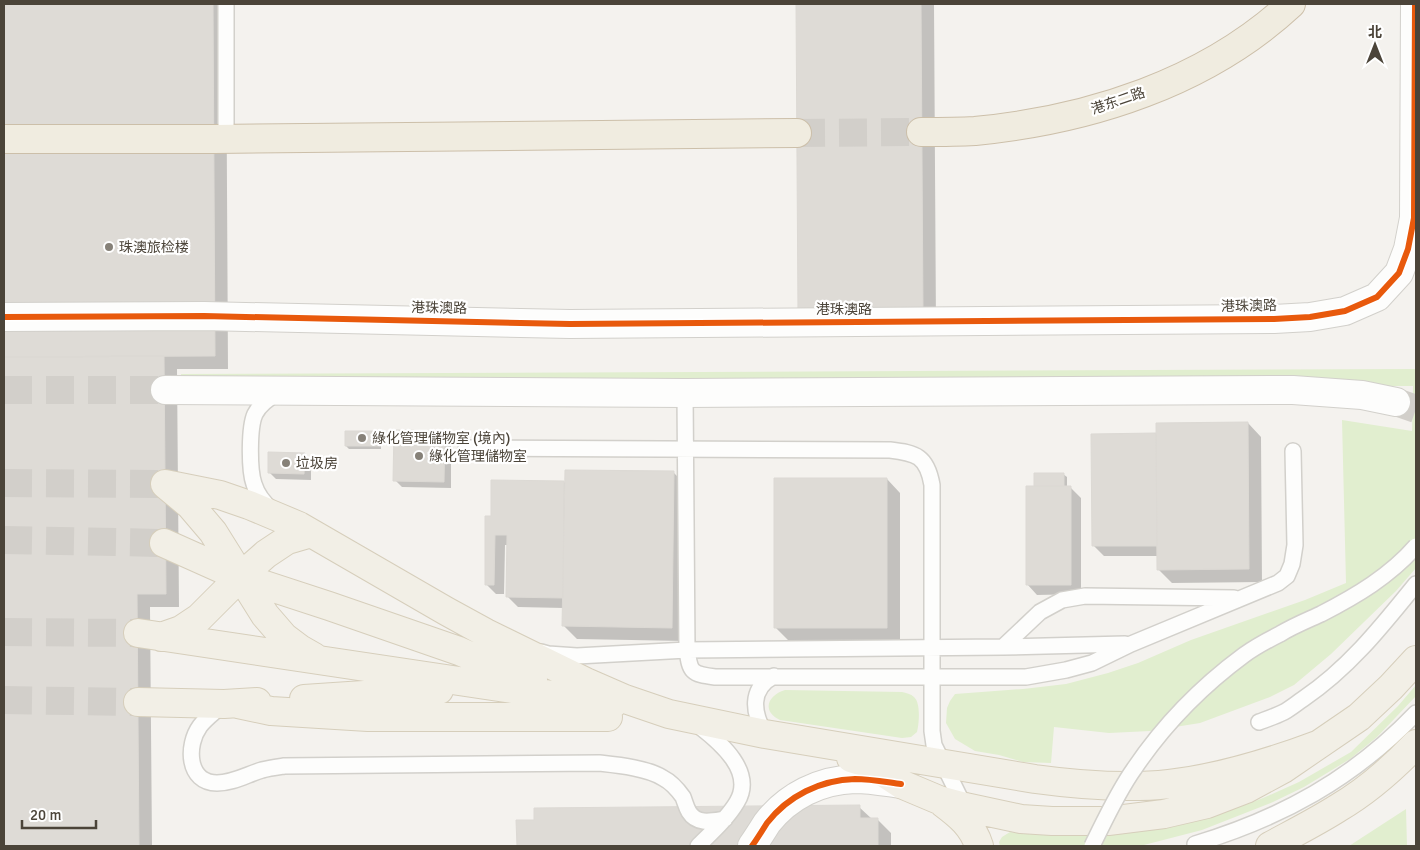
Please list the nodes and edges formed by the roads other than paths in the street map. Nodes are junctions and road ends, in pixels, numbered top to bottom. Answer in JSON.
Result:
{"nodes":[{"id":1,"x":226,"y":4,"type":"edge"},
{"id":2,"x":1291,"y":4,"type":"edge"},
{"id":3,"x":1415,"y":4,"type":"edge"},
{"id":4,"x":922,"y":132,"type":"tunnel mouth"},
{"id":5,"x":797,"y":133,"type":"tunnel mouth"},
{"id":6,"x":226,"y":138,"type":"junction"},
{"id":7,"x":4,"y":139,"type":"edge"},
{"id":8,"x":4,"y":317,"type":"edge"},
{"id":9,"x":165,"y":390,"type":"tunnel mouth"},
{"id":10,"x":284,"y":390,"type":"junction"},
{"id":11,"x":685,"y":392,"type":"junction"},
{"id":12,"x":1396,"y":402,"type":"tunnel mouth"},
{"id":13,"x":466,"y":448,"type":"dead end"},
{"id":14,"x":686,"y":448,"type":"junction"},
{"id":15,"x":1293,"y":451,"type":"dead end"},
{"id":16,"x":282,"y":519,"type":"junction"},
{"id":17,"x":311,"y":533,"type":"junction"},
{"id":18,"x":164,"y":543,"type":"tunnel mouth"},
{"id":19,"x":1416,"y":546,"type":"edge"},
{"id":20,"x":240,"y":577,"type":"junction"},
{"id":21,"x":1416,"y":584,"type":"edge"},
{"id":22,"x":1242,"y":598,"type":"junction"},
{"id":23,"x":486,"y":633,"type":"junction"},
{"id":24,"x":1131,"y":644,"type":"junction"},
{"id":25,"x":932,"y":647,"type":"junction"},
{"id":26,"x":1003,"y":647,"type":"junction"},
{"id":27,"x":687,"y":650,"type":"junction"},
{"id":28,"x":1416,"y":660,"type":"edge"},
{"id":29,"x":322,"y":661,"type":"junction"},
{"id":30,"x":774,"y":676,"type":"junction"},
{"id":31,"x":931,"y":678,"type":"junction"},
{"id":32,"x":490,"y":686,"type":"junction"},
{"id":33,"x":594,"y":701,"type":"junction"},
{"id":34,"x":138,"y":702,"type":"tunnel mouth"},
{"id":35,"x":231,"y":704,"type":"junction"},
{"id":36,"x":1416,"y":714,"type":"edge"},
{"id":37,"x":678,"y":716,"type":"junction"},
{"id":38,"x":1259,"y":722,"type":"dead end"},
{"id":39,"x":777,"y":736,"type":"junction"},
{"id":40,"x":1416,"y":744,"type":"edge"},
{"id":41,"x":1317,"y":745,"type":"junction"},
{"id":42,"x":942,"y":764,"type":"junction"},
{"id":43,"x":901,"y":784,"type":"junction"},
{"id":44,"x":952,"y":804,"type":"junction"},
{"id":45,"x":725,"y":819,"type":"junction"},
{"id":46,"x":978,"y":843,"type":"edge"},
{"id":47,"x":1195,"y":844,"type":"dead end"},
{"id":48,"x":698,"y":846,"type":"edge"},
{"id":49,"x":752,"y":846,"type":"edge"},
{"id":50,"x":1092,"y":846,"type":"edge"},
{"id":51,"x":1270,"y":846,"type":"edge"}],
"edges":[{"from":1,"to":6,"type":"lane"},
{"from":2,"to":4,"type":"highway","name":"港东二路"},
{"from":3,"to":8,"type":"street","name":"港珠澳路"},
{"from":5,"to":6,"type":"highway"},
{"from":6,"to":7,"type":"highway"},
{"from":9,"to":10,"type":"street"},
{"from":10,"to":11,"type":"street"},
{"from":10,"to":16,"type":"lane"},
{"from":11,"to":12,"type":"street"},
{"from":11,"to":14,"type":"lane"},
{"from":13,"to":14,"type":"lane"},
{"from":14,"to":25,"type":"lane"},
{"from":14,"to":27,"type":"lane"},
{"from":15,"to":22,"type":"lane"},
{"from":16,"to":17,"type":"main road"},
{"from":16,"to":20,"type":"main road"},
{"from":17,"to":20,"type":"main road"},
{"from":17,"to":23,"type":"main road"},
{"from":18,"to":20,"type":"main road"},
{"from":19,"to":50,"type":"lane","bridge":true},
{"from":20,"to":29,"type":"main road"},
{"from":20,"to":29,"type":"main road"},
{"from":20,"to":33,"type":"main road"},
{"from":21,"to":38,"type":"lane"},
{"from":22,"to":24,"type":"lane"},
{"from":22,"to":26,"type":"lane"},
{"from":23,"to":27,"type":"lane"},
{"from":23,"to":37,"type":"main road"},
{"from":24,"to":26,"type":"lane"},
{"from":24,"to":31,"type":"lane"},
{"from":25,"to":26,"type":"lane"},
{"from":25,"to":27,"type":"lane"},
{"from":25,"to":31,"type":"lane"},
{"from":27,"to":30,"type":"lane"},
{"from":28,"to":41,"type":"main road"},
{"from":29,"to":32,"type":"main road"},
{"from":30,"to":31,"type":"lane"},
{"from":30,"to":39,"type":"lane"},
{"from":31,"to":42,"type":"lane"},
{"from":32,"to":33,"type":"main road"},
{"from":32,"to":35,"type":"main road"},
{"from":33,"to":37,"type":"main road"},
{"from":34,"to":35,"type":"main road"},
{"from":35,"to":37,"type":"main road"},
{"from":35,"to":45,"type":"lane"},
{"from":36,"to":47,"type":"lane"},
{"from":37,"to":39,"type":"main road"},
{"from":37,"to":45,"type":"lane"},
{"from":39,"to":42,"type":"main road"},
{"from":39,"to":43,"type":"main road"},
{"from":40,"to":51,"type":"main road"},
{"from":41,"to":42,"type":"main road"},
{"from":41,"to":44,"type":"main road"},
{"from":42,"to":44,"type":"lane"},
{"from":43,"to":44,"type":"main road"},
{"from":43,"to":49,"type":"street"},
{"from":44,"to":46,"type":"main road"},
{"from":45,"to":48,"type":"lane"}]}
